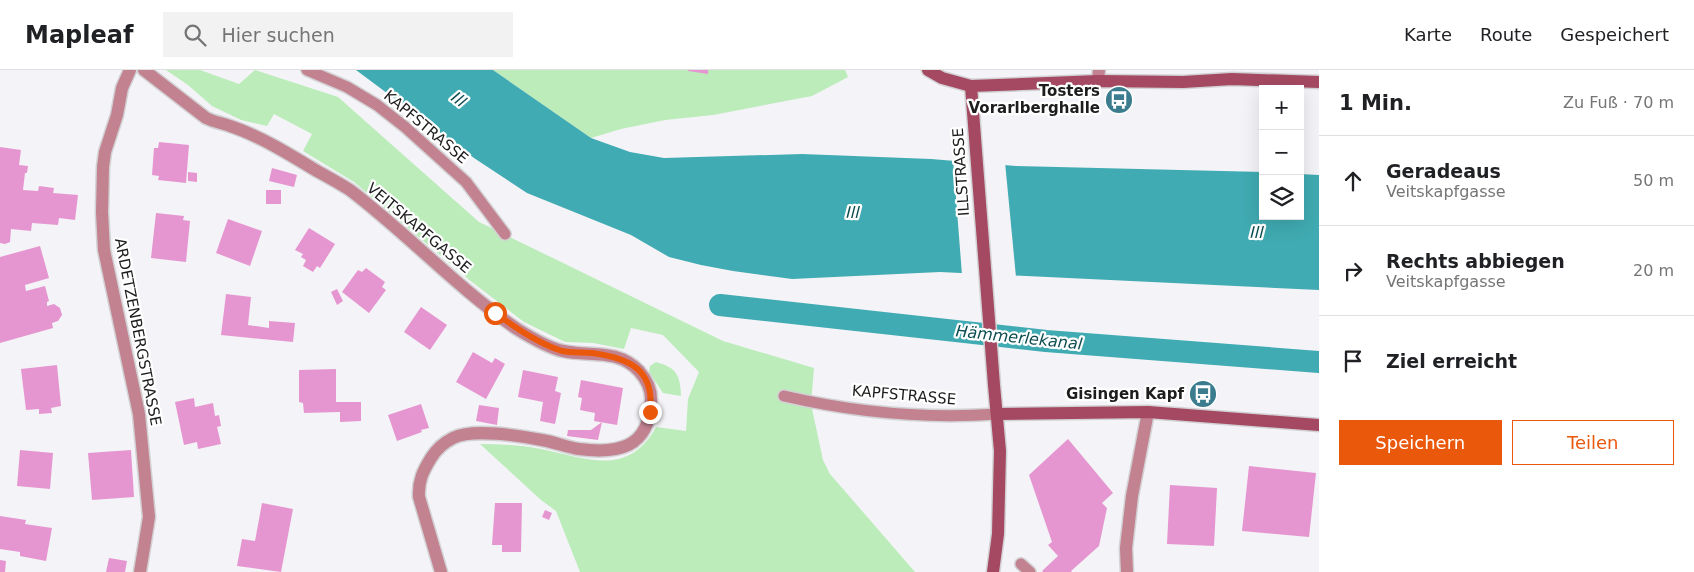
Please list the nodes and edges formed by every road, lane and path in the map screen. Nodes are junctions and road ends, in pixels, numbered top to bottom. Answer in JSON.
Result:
{"nodes":[{"id":1,"x":130,"y":70,"type":"edge"},
{"id":2,"x":144,"y":70,"type":"edge"},
{"id":3,"x":306,"y":70,"type":"edge"},
{"id":4,"x":928,"y":70,"type":"edge"},
{"id":5,"x":1232,"y":75,"type":"edge"},
{"id":6,"x":1098,"y":76,"type":"edge"},
{"id":7,"x":1319,"y":82,"type":"edge"},
{"id":8,"x":971,"y":86,"type":"junction"},
{"id":9,"x":505,"y":234,"type":"dead end"},
{"id":10,"x":784,"y":396,"type":"dead end"},
{"id":11,"x":1148,"y":412,"type":"junction"},
{"id":12,"x":997,"y":414,"type":"junction"},
{"id":13,"x":1319,"y":425,"type":"edge"},
{"id":14,"x":140,"y":572,"type":"edge"},
{"id":15,"x":441,"y":572,"type":"edge"},
{"id":16,"x":993,"y":572,"type":"edge"},
{"id":17,"x":1127,"y":572,"type":"edge"}],
"edges":[{"from":1,"to":14,"type":"street","name":"ARDETZENBERGSTRASSE"},
{"from":2,"to":15,"type":"street","name":"VEITSKAPFGASSE"},
{"from":3,"to":9,"type":"lane","name":"KAPFSTRASSE"},
{"from":4,"to":8,"type":"main road"},
{"from":5,"to":6,"type":"main road"},
{"from":5,"to":7,"type":"main road"},
{"from":6,"to":8,"type":"main road"},
{"from":8,"to":12,"type":"main road","name":"ILLSTRASSE"},
{"from":10,"to":12,"type":"lane","name":"KAPFSTRASSE"},
{"from":11,"to":12,"type":"main road"},
{"from":11,"to":13,"type":"main road"},
{"from":11,"to":17,"type":"street"},
{"from":12,"to":16,"type":"main road","name":"ILLSTRASSE"}]}
